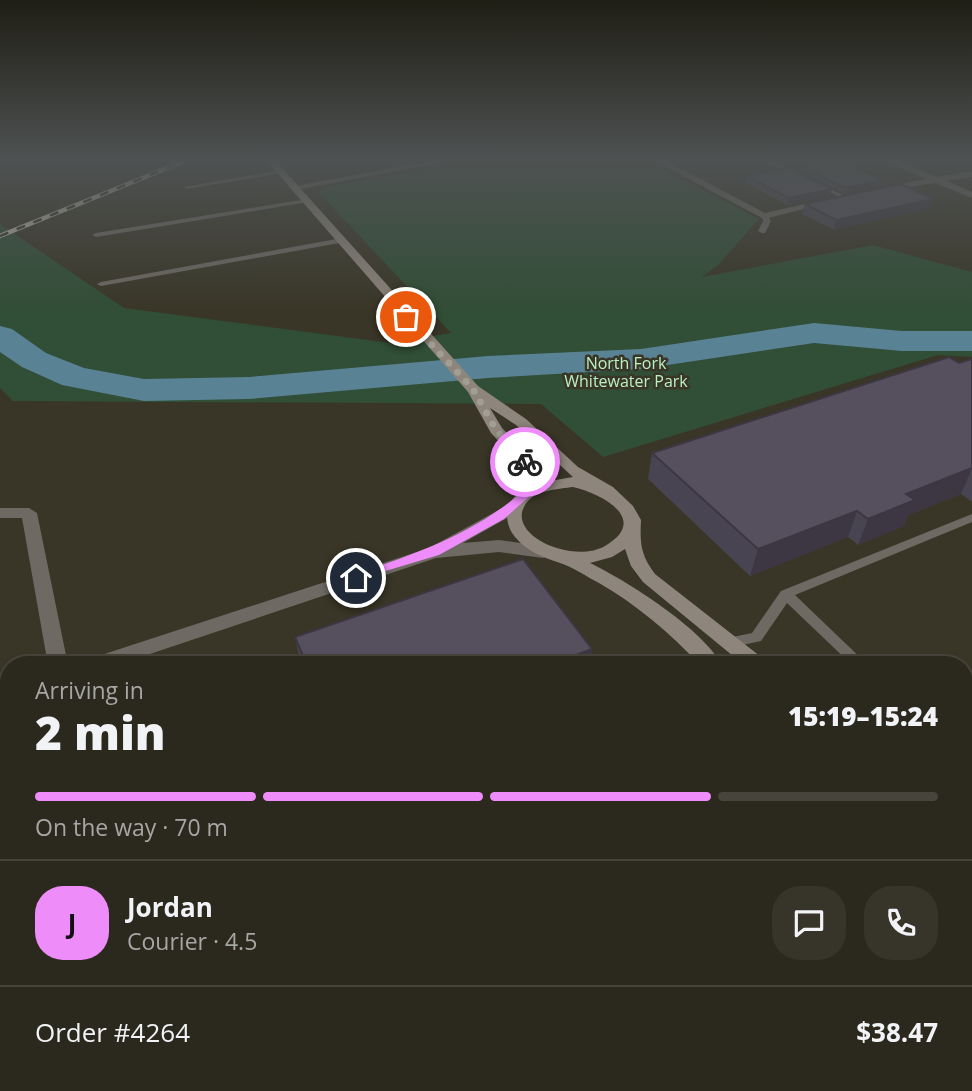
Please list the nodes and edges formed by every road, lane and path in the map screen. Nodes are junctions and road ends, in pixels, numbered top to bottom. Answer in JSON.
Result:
{"nodes":[{"id":1,"x":245,"y":211,"type":"edge"},
{"id":2,"x":316,"y":211,"type":"edge"},
{"id":3,"x":754,"y":211,"type":"edge"},
{"id":4,"x":787,"y":211,"type":"edge"},
{"id":5,"x":764,"y":216,"type":"junction"},
{"id":6,"x":762,"y":232,"type":"dead end"},
{"id":7,"x":96,"y":235,"type":"dead end"},
{"id":8,"x":342,"y":240,"type":"junction"},
{"id":9,"x":101,"y":284,"type":"dead end"},
{"id":10,"x":473,"y":389,"type":"junction"},
{"id":11,"x":607,"y":491,"type":"junction"},
{"id":12,"x":521,"y":499,"type":"junction"},
{"id":13,"x":0,"y":513,"type":"edge"},
{"id":14,"x":972,"y":518,"type":"edge"},
{"id":15,"x":629,"y":534,"type":"junction"},
{"id":16,"x":435,"y":552,"type":"junction"},
{"id":17,"x":543,"y":552,"type":"junction"},
{"id":18,"x":563,"y":557,"type":"junction"},
{"id":19,"x":786,"y":594,"type":"junction"},
{"id":20,"x":733,"y":642,"type":"junction"},
{"id":21,"x":56,"y":656,"type":"edge"},
{"id":22,"x":120,"y":656,"type":"edge"},
{"id":23,"x":703,"y":656,"type":"edge"},
{"id":24,"x":748,"y":656,"type":"edge"},
{"id":25,"x":851,"y":656,"type":"edge"}],
"edges":[{"from":1,"to":7,"type":"lane"},
{"from":2,"to":8,"type":"main road"},
{"from":3,"to":5,"type":"street"},
{"from":4,"to":5,"type":"street"},
{"from":5,"to":6,"type":"lane"},
{"from":8,"to":9,"type":"lane"},
{"from":8,"to":10,"type":"main road"},
{"from":10,"to":11,"type":"main road"},
{"from":10,"to":12,"type":"main road"},
{"from":11,"to":12,"type":"main road"},
{"from":11,"to":15,"type":"main road"},
{"from":12,"to":16,"type":"street"},
{"from":12,"to":17,"type":"main road"},
{"from":13,"to":21,"type":"street"},
{"from":14,"to":19,"type":"lane"},
{"from":15,"to":18,"type":"main road"},
{"from":15,"to":20,"type":"main road"},
{"from":16,"to":17,"type":"street"},
{"from":16,"to":22,"type":"street"},
{"from":17,"to":18,"type":"main road"},
{"from":18,"to":23,"type":"main road"},
{"from":19,"to":20,"type":"lane"},
{"from":19,"to":25,"type":"lane"},
{"from":20,"to":24,"type":"main road"}]}
